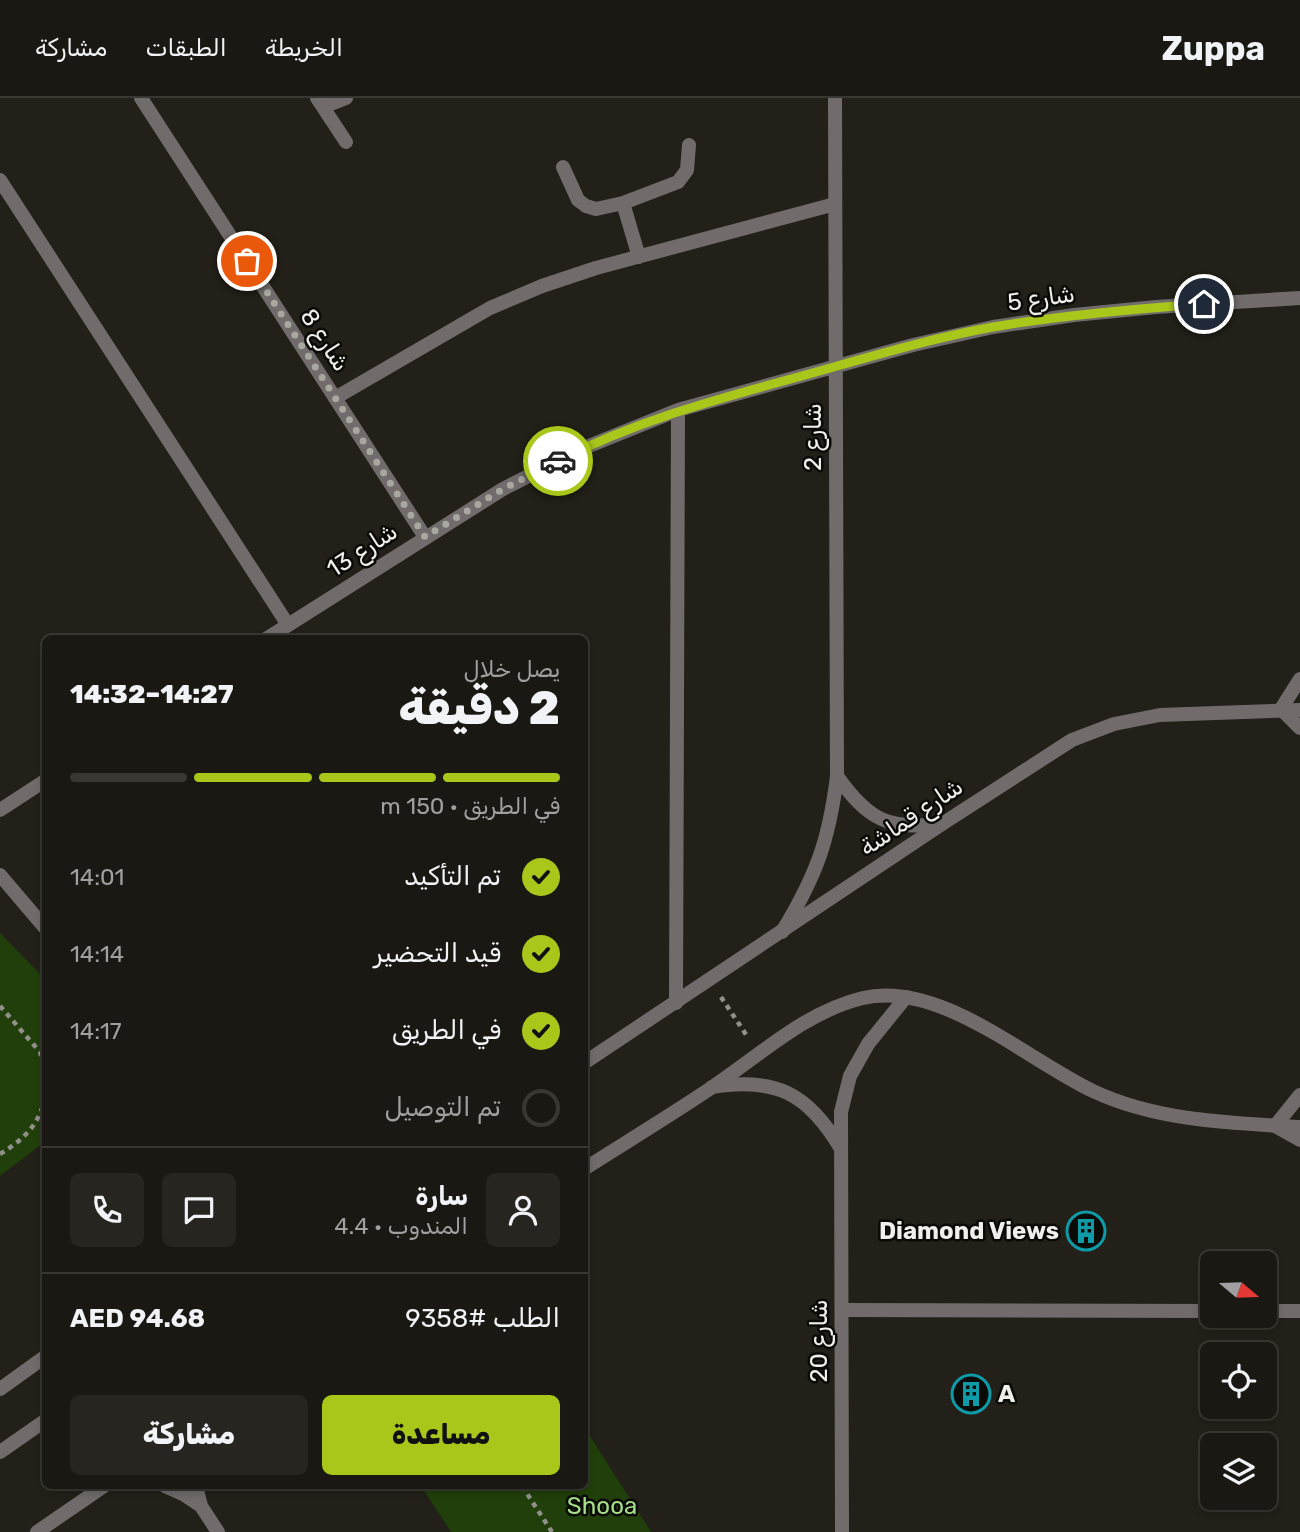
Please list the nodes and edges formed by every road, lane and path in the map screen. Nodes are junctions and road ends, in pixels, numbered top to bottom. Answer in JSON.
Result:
{"nodes":[{"id":1,"x":141,"y":98,"type":"edge"},
{"id":2,"x":346,"y":98,"type":"edge"},
{"id":3,"x":835,"y":98,"type":"edge"},
{"id":4,"x":320,"y":103,"type":"edge"},
{"id":5,"x":346,"y":142,"type":"dead end"},
{"id":6,"x":689,"y":145,"type":"dead end"},
{"id":7,"x":563,"y":167,"type":"dead end"},
{"id":8,"x":0,"y":180,"type":"edge"},
{"id":9,"x":622,"y":203,"type":"junction"},
{"id":10,"x":835,"y":204,"type":"junction"},
{"id":11,"x":639,"y":257,"type":"junction"},
{"id":12,"x":1300,"y":298,"type":"edge"},
{"id":13,"x":835,"y":367,"type":"junction"},
{"id":14,"x":335,"y":398,"type":"junction"},
{"id":15,"x":678,"y":410,"type":"junction"},
{"id":16,"x":425,"y":537,"type":"junction"},
{"id":17,"x":288,"y":625,"type":"junction"},
{"id":18,"x":272,"y":635,"type":"edge"},
{"id":19,"x":1300,"y":679,"type":"edge"},
{"id":20,"x":1281,"y":709,"type":"junction"},
{"id":21,"x":1300,"y":710,"type":"edge"},
{"id":22,"x":1300,"y":728,"type":"edge"},
{"id":23,"x":837,"y":776,"type":"junction"},
{"id":24,"x":42,"y":783,"type":"edge"},
{"id":25,"x":0,"y":810,"type":"edge"},
{"id":26,"x":942,"y":824,"type":"junction"},
{"id":27,"x":0,"y":875,"type":"edge"},
{"id":28,"x":42,"y":924,"type":"edge"},
{"id":29,"x":780,"y":934,"type":"junction"},
{"id":30,"x":710,"y":981,"type":"junction"},
{"id":31,"x":906,"y":997,"type":"junction"},
{"id":32,"x":676,"y":1003,"type":"junction"},
{"id":33,"x":0,"y":1006,"type":"edge"},
{"id":34,"x":759,"y":1055,"type":"junction"},
{"id":35,"x":42,"y":1059,"type":"edge"},
{"id":36,"x":588,"y":1060,"type":"edge"},
{"id":37,"x":712,"y":1087,"type":"junction"},
{"id":38,"x":1300,"y":1095,"type":"edge"},
{"id":39,"x":42,"y":1110,"type":"edge"},
{"id":40,"x":1275,"y":1126,"type":"junction"},
{"id":41,"x":1300,"y":1127,"type":"edge"},
{"id":42,"x":1300,"y":1140,"type":"edge"},
{"id":43,"x":841,"y":1149,"type":"junction"},
{"id":44,"x":0,"y":1154,"type":"edge"},
{"id":45,"x":588,"y":1166,"type":"edge"},
{"id":46,"x":842,"y":1310,"type":"junction"},
{"id":47,"x":1200,"y":1311,"type":"edge"},
{"id":48,"x":1278,"y":1311,"type":"edge"},
{"id":49,"x":1300,"y":1311,"type":"edge"},
{"id":50,"x":42,"y":1359,"type":"edge"},
{"id":51,"x":0,"y":1389,"type":"edge"},
{"id":52,"x":42,"y":1423,"type":"edge"},
{"id":53,"x":0,"y":1452,"type":"edge"},
{"id":54,"x":100,"y":1489,"type":"edge"},
{"id":55,"x":172,"y":1489,"type":"edge"},
{"id":56,"x":197,"y":1489,"type":"edge"},
{"id":57,"x":524,"y":1489,"type":"edge"},
{"id":58,"x":201,"y":1506,"type":"junction"},
{"id":59,"x":37,"y":1532,"type":"edge"},
{"id":60,"x":218,"y":1532,"type":"edge"},
{"id":61,"x":552,"y":1532,"type":"edge"},
{"id":62,"x":842,"y":1532,"type":"edge"}],
"edges":[{"from":1,"to":14,"type":"street","name":"شارع 8"},
{"from":2,"to":4,"type":"street"},
{"from":3,"to":10,"type":"street","name":"شارع 2"},
{"from":4,"to":5,"type":"street"},
{"from":6,"to":9,"type":"street"},
{"from":7,"to":9,"type":"street"},
{"from":8,"to":17,"type":"street"},
{"from":9,"to":11,"type":"street"},
{"from":10,"to":11,"type":"street"},
{"from":10,"to":13,"type":"street","name":"شارع 2"},
{"from":11,"to":14,"type":"street"},
{"from":12,"to":13,"type":"street","name":"شارع 5"},
{"from":13,"to":15,"type":"street","name":"شارع 13"},
{"from":13,"to":23,"type":"street","name":"شارع 2"},
{"from":14,"to":16,"type":"street","name":"شارع 8"},
{"from":15,"to":16,"type":"street","name":"شارع 13"},
{"from":15,"to":32,"type":"street"},
{"from":16,"to":17,"type":"street","name":"شارع 13"},
{"from":17,"to":18,"type":"street","name":"شارع 13"},
{"from":19,"to":20,"type":"street"},
{"from":20,"to":21,"type":"street","name":"شارع قماشة"},
{"from":20,"to":22,"type":"street"},
{"from":20,"to":26,"type":"street","name":"شارع قماشة"},
{"from":23,"to":26,"type":"street"},
{"from":23,"to":29,"type":"street","name":"شارع 2"},
{"from":24,"to":25,"type":"street"},
{"from":26,"to":29,"type":"street","name":"شارع قماشة"},
{"from":27,"to":28,"type":"street"},
{"from":29,"to":30,"type":"street","name":"شارع قماشة"},
{"from":30,"to":32,"type":"street","name":"شارع قماشة"},
{"from":30,"to":34,"type":"path"},
{"from":31,"to":34,"type":"street"},
{"from":31,"to":40,"type":"street"},
{"from":31,"to":43,"type":"street","name":"شارع 20"},
{"from":32,"to":36,"type":"street","name":"شارع قماشة"},
{"from":33,"to":35,"type":"path"},
{"from":34,"to":37,"type":"street"},
{"from":37,"to":43,"type":"street"},
{"from":37,"to":45,"type":"street"},
{"from":38,"to":40,"type":"street"},
{"from":39,"to":44,"type":"path"},
{"from":40,"to":41,"type":"street"},
{"from":40,"to":42,"type":"street"},
{"from":43,"to":46,"type":"street","name":"شارع 20"},
{"from":46,"to":47,"type":"street"},
{"from":46,"to":62,"type":"street","name":"شارع 20"},
{"from":48,"to":49,"type":"street"},
{"from":50,"to":51,"type":"street"},
{"from":52,"to":53,"type":"street"},
{"from":54,"to":59,"type":"street"},
{"from":55,"to":58,"type":"street"},
{"from":56,"to":58,"type":"street"},
{"from":57,"to":61,"type":"path"},
{"from":58,"to":60,"type":"street"}]}
